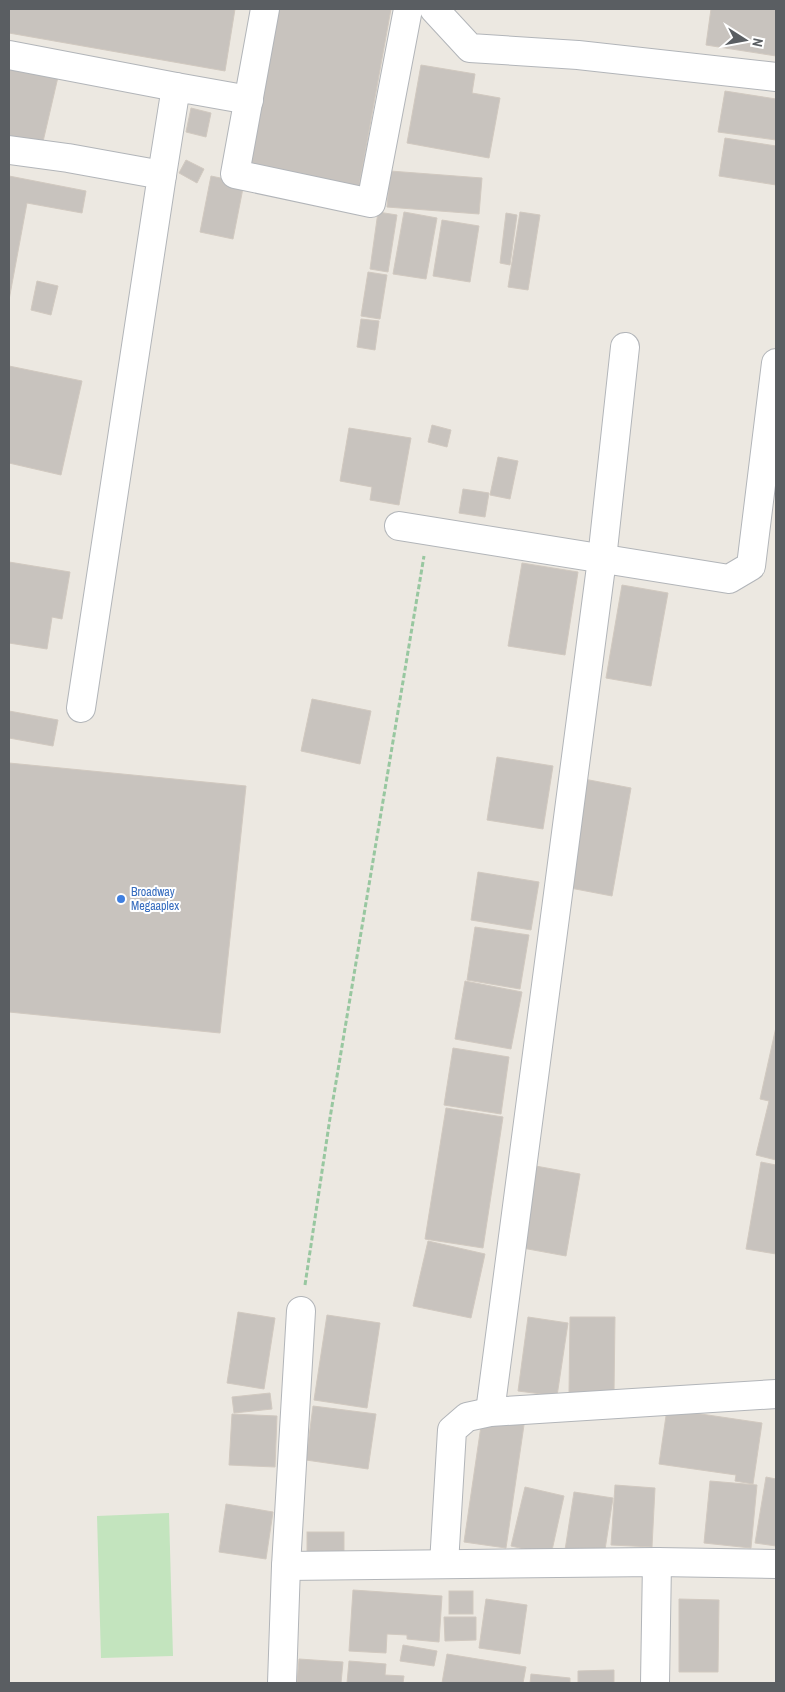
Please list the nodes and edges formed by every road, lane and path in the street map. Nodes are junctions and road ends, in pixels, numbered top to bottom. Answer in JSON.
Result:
{"nodes":[{"id":1,"x":264,"y":9,"type":"edge"},
{"id":2,"x":408,"y":9,"type":"edge"},
{"id":3,"x":434,"y":9,"type":"edge"},
{"id":4,"x":9,"y":55,"type":"edge"},
{"id":5,"x":776,"y":77,"type":"edge"},
{"id":6,"x":176,"y":88,"type":"junction"},
{"id":7,"x":249,"y":100,"type":"junction"},
{"id":8,"x":9,"y":150,"type":"edge"},
{"id":9,"x":162,"y":174,"type":"junction"},
{"id":10,"x":625,"y":347,"type":"dead end"},
{"id":11,"x":776,"y":363,"type":"edge"},
{"id":12,"x":399,"y":526,"type":"dead end"},
{"id":13,"x":428,"y":531,"type":"junction"},
{"id":14,"x":602,"y":559,"type":"junction"},
{"id":15,"x":81,"y":708,"type":"dead end"},
{"id":16,"x":301,"y":1311,"type":"joint"},
{"id":17,"x":776,"y":1394,"type":"edge"},
{"id":18,"x":490,"y":1412,"type":"junction"},
{"id":19,"x":657,"y":1562,"type":"junction"},
{"id":20,"x":444,"y":1564,"type":"junction"},
{"id":21,"x":776,"y":1564,"type":"edge"},
{"id":22,"x":286,"y":1566,"type":"junction"},
{"id":23,"x":282,"y":1683,"type":"edge"},
{"id":24,"x":655,"y":1683,"type":"edge"}],
"edges":[{"from":1,"to":7,"type":"street"},
{"from":2,"to":7,"type":"street"},
{"from":3,"to":5,"type":"street"},
{"from":4,"to":6,"type":"street"},
{"from":6,"to":7,"type":"street"},
{"from":6,"to":9,"type":"street"},
{"from":8,"to":9,"type":"street"},
{"from":9,"to":15,"type":"street"},
{"from":10,"to":14,"type":"street"},
{"from":11,"to":14,"type":"street"},
{"from":12,"to":13,"type":"street"},
{"from":13,"to":14,"type":"street"},
{"from":13,"to":16,"type":"path"},
{"from":14,"to":18,"type":"street"},
{"from":16,"to":22,"type":"street"},
{"from":17,"to":18,"type":"street"},
{"from":18,"to":20,"type":"street"},
{"from":19,"to":20,"type":"street"},
{"from":19,"to":21,"type":"street"},
{"from":19,"to":24,"type":"street"},
{"from":20,"to":22,"type":"street"},
{"from":22,"to":23,"type":"street"}]}
